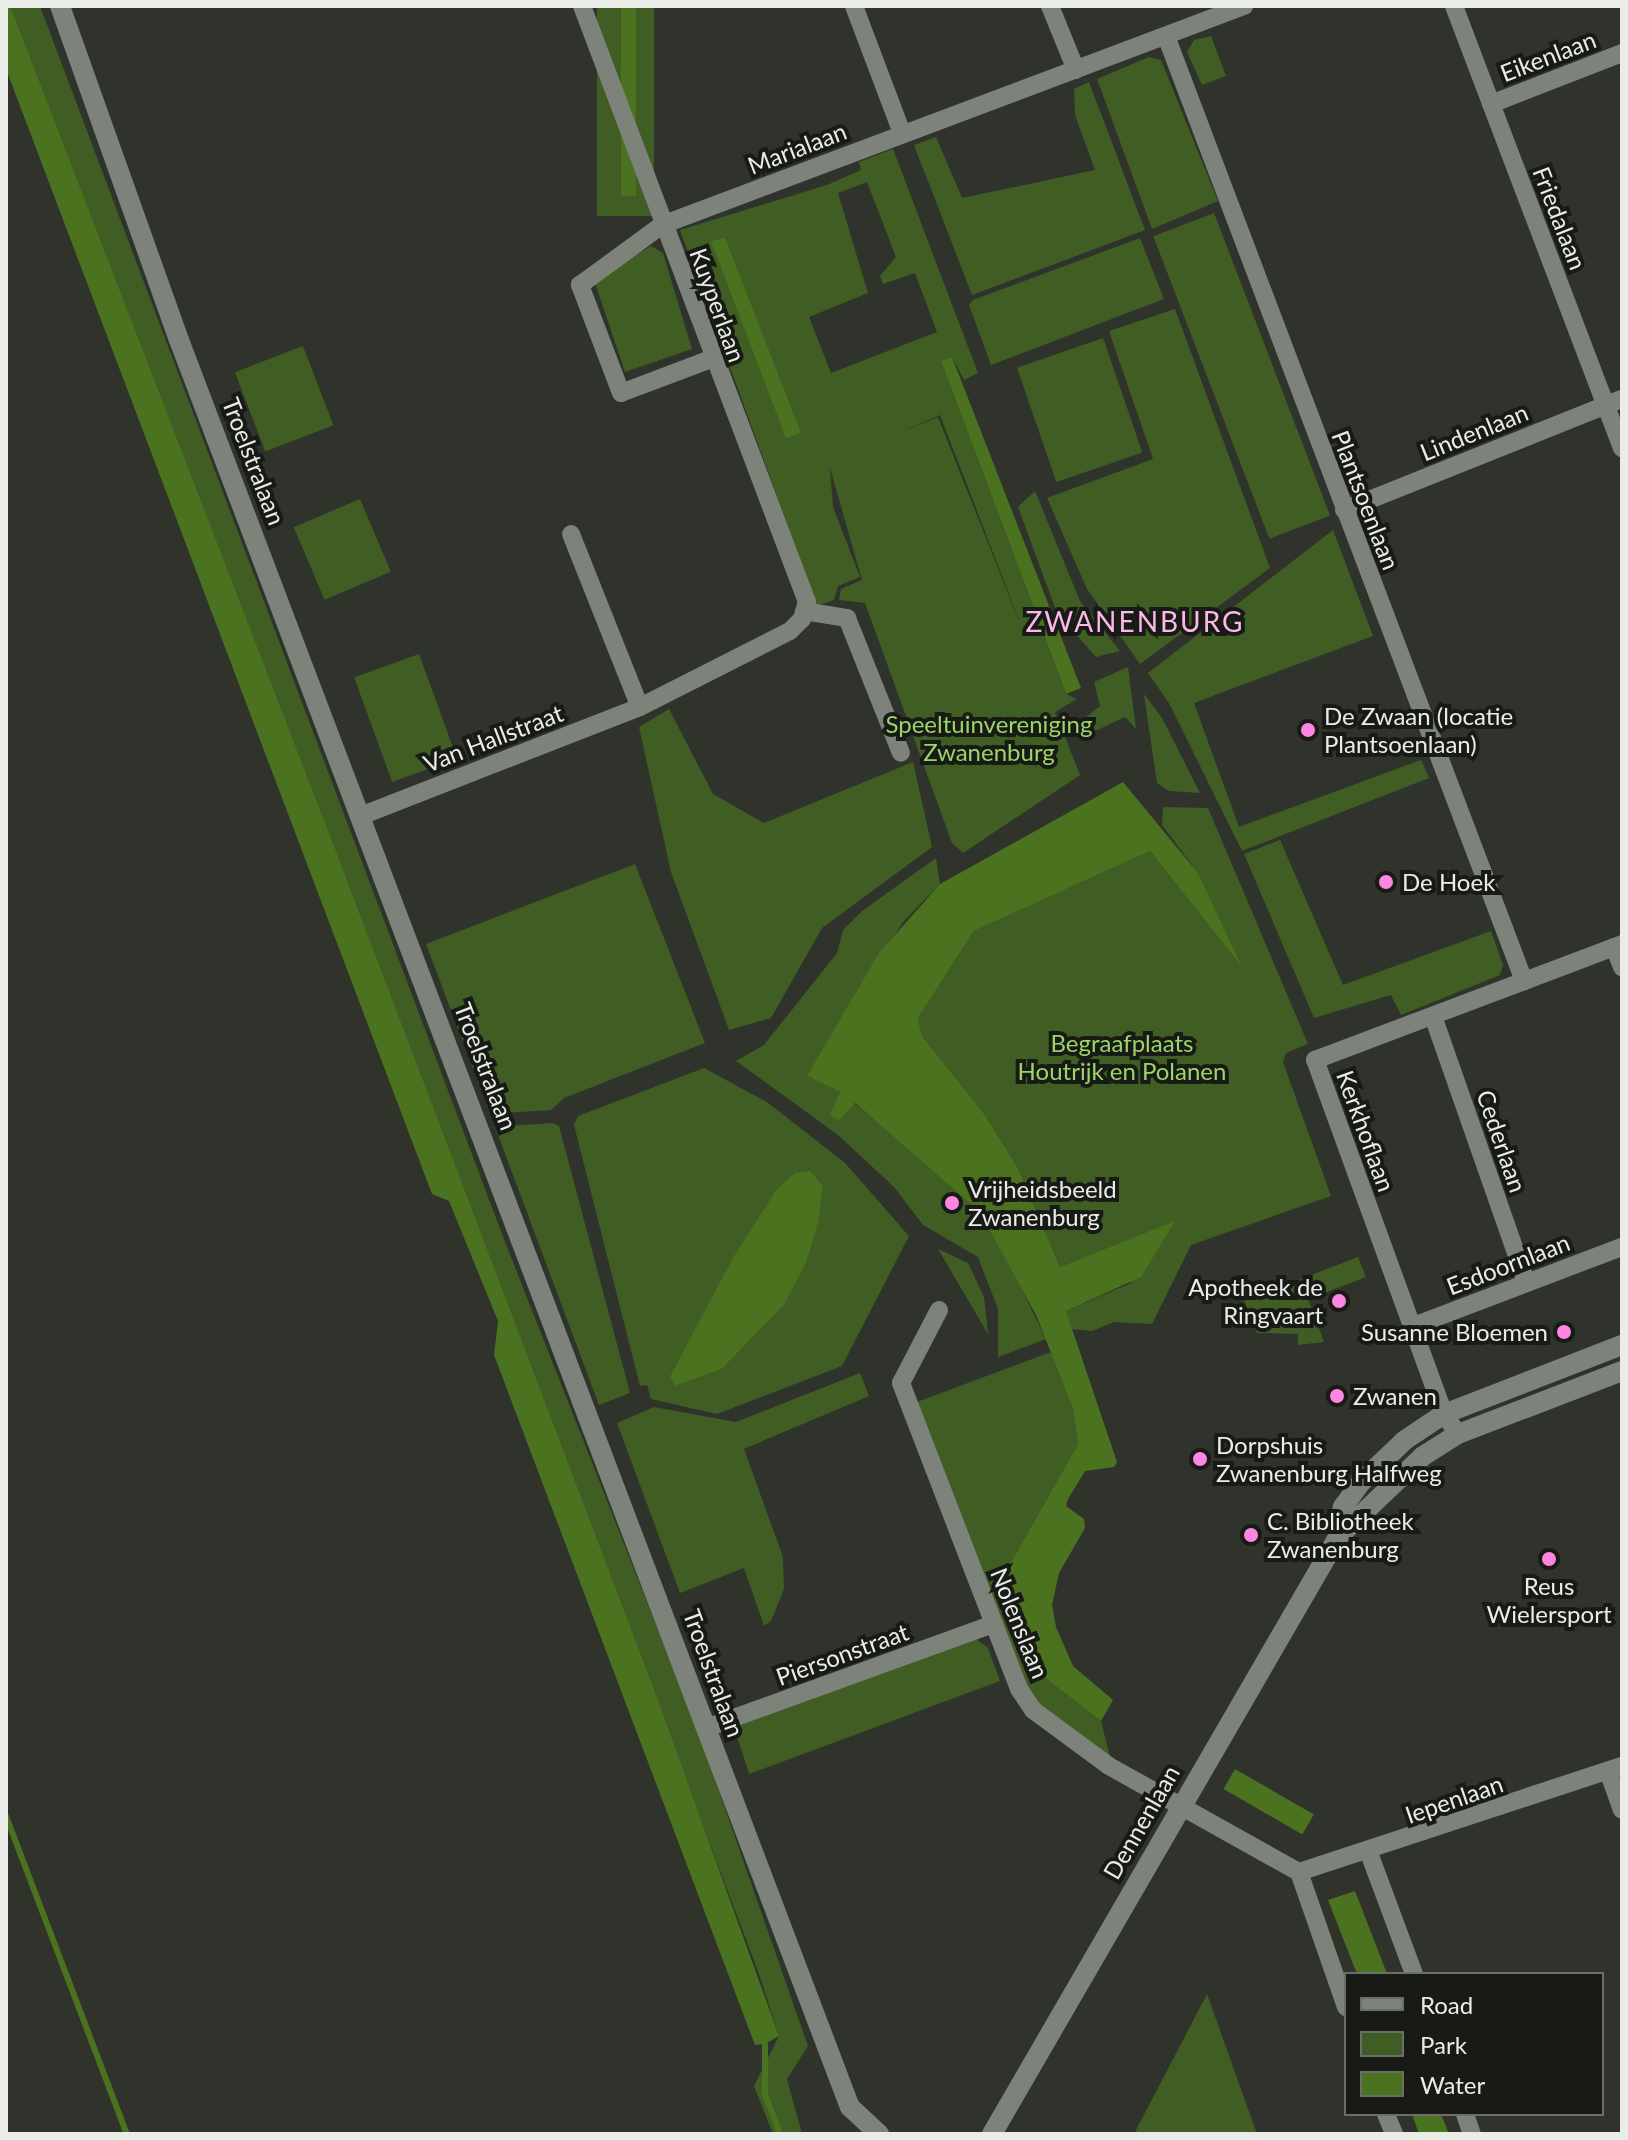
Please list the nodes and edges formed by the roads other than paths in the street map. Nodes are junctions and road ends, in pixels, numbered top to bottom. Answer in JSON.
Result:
{"nodes":[{"id":1,"x":60,"y":6,"type":"edge"},
{"id":2,"x":582,"y":6,"type":"edge"},
{"id":3,"x":854,"y":6,"type":"edge"},
{"id":4,"x":1050,"y":6,"type":"edge"},
{"id":5,"x":1244,"y":6,"type":"edge"},
{"id":6,"x":1454,"y":6,"type":"edge"},
{"id":7,"x":1166,"y":36,"type":"junction"},
{"id":8,"x":1622,"y":53,"type":"edge"},
{"id":9,"x":1076,"y":70,"type":"junction"},
{"id":10,"x":1491,"y":104,"type":"junction"},
{"id":11,"x":902,"y":133,"type":"junction"},
{"id":12,"x":662,"y":225,"type":"junction"},
{"id":13,"x":711,"y":359,"type":"junction"},
{"id":14,"x":1614,"y":402,"type":"edge"},
{"id":15,"x":1622,"y":448,"type":"edge"},
{"id":16,"x":1344,"y":510,"type":"junction"},
{"id":17,"x":571,"y":534,"type":"dead end"},
{"id":18,"x":803,"y":615,"type":"junction"},
{"id":19,"x":640,"y":707,"type":"junction"},
{"id":20,"x":901,"y":753,"type":"dead end"},
{"id":21,"x":363,"y":815,"type":"junction"},
{"id":22,"x":1618,"y":945,"type":"edge"},
{"id":23,"x":1622,"y":967,"type":"edge"},
{"id":24,"x":1524,"y":981,"type":"junction"},
{"id":25,"x":1433,"y":1016,"type":"junction"},
{"id":26,"x":1622,"y":1247,"type":"edge"},
{"id":27,"x":1526,"y":1282,"type":"junction"},
{"id":28,"x":939,"y":1310,"type":"dead end"},
{"id":29,"x":1411,"y":1327,"type":"junction"},
{"id":30,"x":1622,"y":1345,"type":"edge"},
{"id":31,"x":1622,"y":1371,"type":"edge"},
{"id":32,"x":1444,"y":1414,"type":"junction"},
{"id":33,"x":1458,"y":1434,"type":"junction"},
{"id":34,"x":1338,"y":1537,"type":"junction"},
{"id":35,"x":994,"y":1624,"type":"junction"},
{"id":36,"x":706,"y":1728,"type":"junction"},
{"id":37,"x":1615,"y":1768,"type":"edge"},
{"id":38,"x":1180,"y":1807,"type":"junction"},
{"id":39,"x":1622,"y":1810,"type":"edge"},
{"id":40,"x":1369,"y":1853,"type":"junction"},
{"id":41,"x":1299,"y":1872,"type":"junction"},
{"id":42,"x":1413,"y":1972,"type":"edge"},
{"id":43,"x":1344,"y":2001,"type":"edge"},
{"id":44,"x":879,"y":2134,"type":"edge"},
{"id":45,"x":992,"y":2134,"type":"edge"}],
"edges":[{"from":1,"to":21,"type":"street","name":"Troelstralaan"},
{"from":2,"to":12,"type":"street","name":"Kuyperlaan"},
{"from":3,"to":11,"type":"street"},
{"from":4,"to":9,"type":"street"},
{"from":5,"to":7,"type":"street","name":"Marialaan"},
{"from":6,"to":10,"type":"street","name":"Friedalaan"},
{"from":7,"to":9,"type":"street","name":"Marialaan"},
{"from":7,"to":16,"type":"street","name":"Plantsoenlaan"},
{"from":8,"to":10,"type":"street","name":"Eikenlaan"},
{"from":9,"to":11,"type":"street","name":"Marialaan"},
{"from":10,"to":14,"type":"street","name":"Friedalaan"},
{"from":11,"to":12,"type":"street","name":"Marialaan"},
{"from":12,"to":13,"type":"street","name":"Kuyperlaan"},
{"from":12,"to":13,"type":"street","name":"Marialaan"},
{"from":13,"to":18,"type":"street","name":"Kuyperlaan"},
{"from":14,"to":15,"type":"street","name":"Friedalaan"},
{"from":14,"to":16,"type":"street","name":"Lindenlaan"},
{"from":16,"to":24,"type":"street","name":"Plantsoenlaan"},
{"from":17,"to":19,"type":"street"},
{"from":18,"to":19,"type":"street","name":"Van Hallstraat"},
{"from":18,"to":20,"type":"street"},
{"from":19,"to":21,"type":"street","name":"Van Hallstraat"},
{"from":21,"to":36,"type":"street","name":"Troelstralaan"},
{"from":22,"to":23,"type":"street"},
{"from":22,"to":24,"type":"street","name":"Kerkhoflaan"},
{"from":24,"to":25,"type":"street","name":"Kerkhoflaan"},
{"from":25,"to":27,"type":"street","name":"Cederlaan"},
{"from":25,"to":29,"type":"street","name":"Kerkhoflaan"},
{"from":26,"to":27,"type":"street","name":"Esdoornlaan"},
{"from":27,"to":29,"type":"street","name":"Esdoornlaan"},
{"from":28,"to":35,"type":"street","name":"Nolenslaan"},
{"from":29,"to":32,"type":"street","name":"Kerkhoflaan"},
{"from":30,"to":32,"type":"street","name":"Dennenlaan"},
{"from":31,"to":33,"type":"street","name":"Dennenlaan"},
{"from":32,"to":33,"type":"street","name":"Kerkhoflaan"},
{"from":32,"to":34,"type":"street","name":"Dennenlaan"},
{"from":33,"to":34,"type":"street","name":"Dennenlaan"},
{"from":34,"to":38,"type":"street","name":"Dennenlaan"},
{"from":35,"to":36,"type":"street","name":"Piersonstraat"},
{"from":35,"to":38,"type":"street","name":"Nolenslaan"},
{"from":36,"to":44,"type":"street","name":"Troelstralaan"},
{"from":37,"to":39,"type":"street"},
{"from":37,"to":40,"type":"street","name":"Iepenlaan"},
{"from":38,"to":41,"type":"street","name":"Nolenslaan"},
{"from":38,"to":45,"type":"street","name":"Dennenlaan"},
{"from":40,"to":41,"type":"street","name":"Iepenlaan"},
{"from":40,"to":42,"type":"street"},
{"from":41,"to":43,"type":"street"}]}
